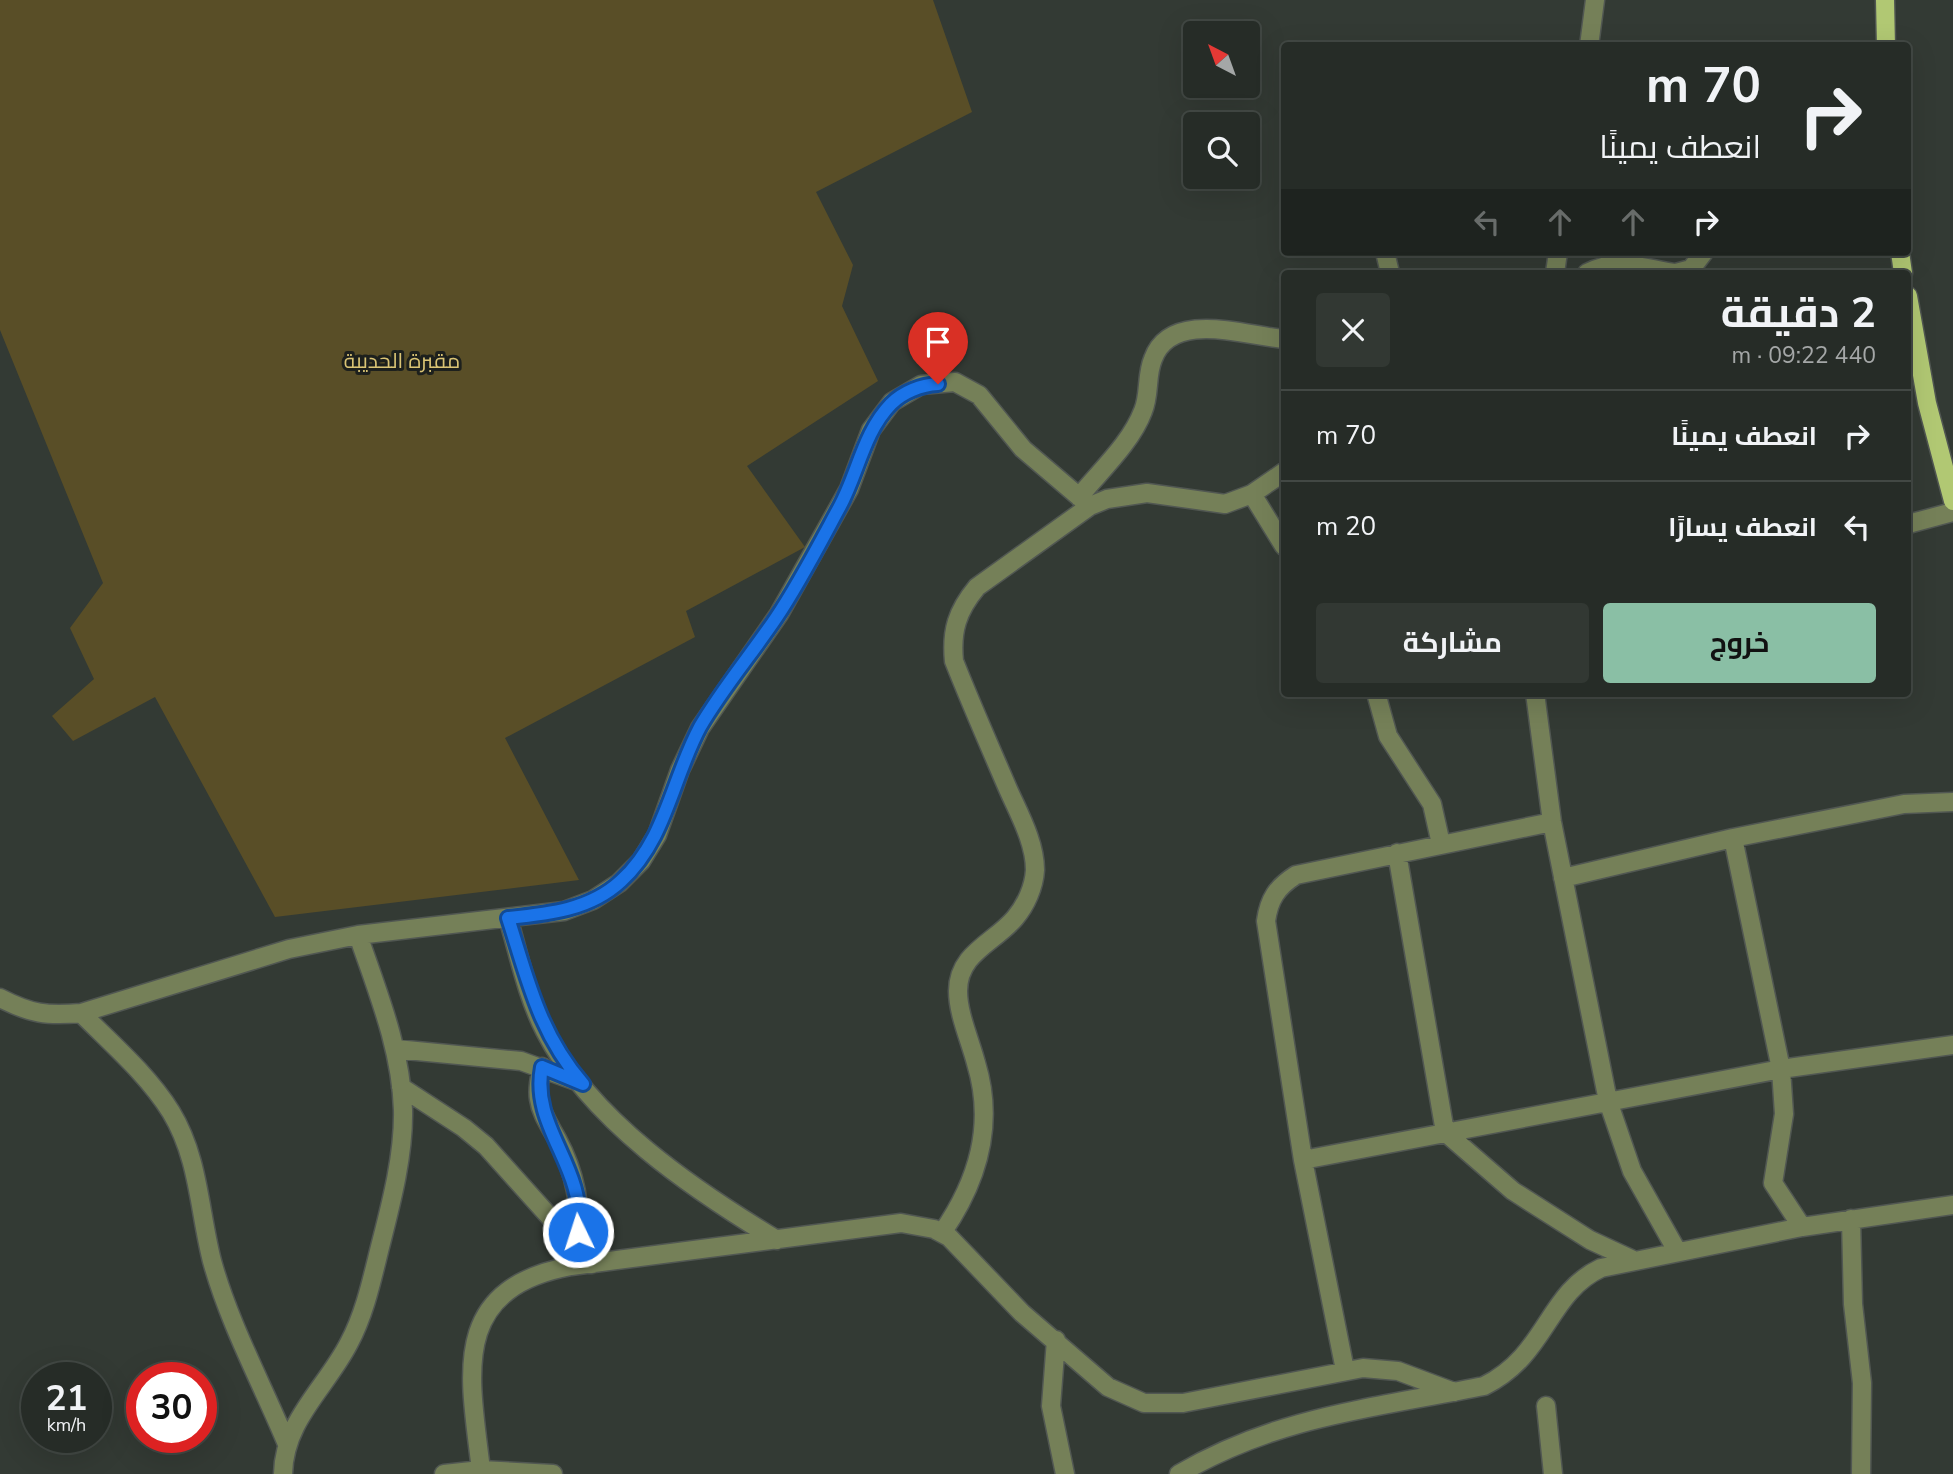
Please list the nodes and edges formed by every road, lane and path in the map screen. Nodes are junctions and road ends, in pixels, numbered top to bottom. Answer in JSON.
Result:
{"nodes":[{"id":1,"x":1595,"y":0,"type":"edge"},
{"id":2,"x":1885,"y":0,"type":"edge"},
{"id":3,"x":1589,"y":42,"type":"edge"},
{"id":4,"x":1886,"y":42,"type":"edge"},
{"id":5,"x":1701,"y":256,"type":"edge"},
{"id":6,"x":1596,"y":270,"type":"edge"},
{"id":7,"x":1658,"y":270,"type":"edge"},
{"id":8,"x":1685,"y":270,"type":"edge"},
{"id":9,"x":1911,"y":313,"type":"edge"},
{"id":10,"x":1281,"y":339,"type":"edge"},
{"id":11,"x":1281,"y":474,"type":"edge"},
{"id":12,"x":1252,"y":494,"type":"junction"},
{"id":13,"x":1084,"y":501,"type":"junction"},
{"id":14,"x":1953,"y":501,"type":"edge"},
{"id":15,"x":1953,"y":512,"type":"edge"},
{"id":16,"x":1911,"y":523,"type":"edge"},
{"id":17,"x":1281,"y":541,"type":"edge"},
{"id":18,"x":1377,"y":697,"type":"edge"},
{"id":19,"x":1536,"y":697,"type":"edge"},
{"id":20,"x":1953,"y":802,"type":"edge"},
{"id":21,"x":1552,"y":822,"type":"junction"},
{"id":22,"x":1733,"y":838,"type":"junction"},
{"id":23,"x":1441,"y":844,"type":"junction"},
{"id":24,"x":1397,"y":853,"type":"junction"},
{"id":25,"x":1563,"y":878,"type":"junction"},
{"id":26,"x":508,"y":918,"type":"junction"},
{"id":27,"x":358,"y":935,"type":"junction"},
{"id":28,"x":0,"y":998,"type":"edge"},
{"id":29,"x":81,"y":1013,"type":"junction"},
{"id":30,"x":1953,"y":1045,"type":"edge"},
{"id":31,"x":396,"y":1049,"type":"junction"},
{"id":32,"x":542,"y":1067,"type":"junction"},
{"id":33,"x":1781,"y":1069,"type":"junction"},
{"id":34,"x":583,"y":1084,"type":"junction"},
{"id":35,"x":401,"y":1087,"type":"junction"},
{"id":36,"x":1608,"y":1101,"type":"junction"},
{"id":37,"x":1445,"y":1132,"type":"junction"},
{"id":38,"x":1303,"y":1160,"type":"junction"},
{"id":39,"x":1953,"y":1205,"type":"edge"},
{"id":40,"x":1851,"y":1219,"type":"junction"},
{"id":41,"x":1802,"y":1227,"type":"junction"},
{"id":42,"x":942,"y":1233,"type":"junction"},
{"id":43,"x":777,"y":1240,"type":"junction"},
{"id":44,"x":575,"y":1244,"type":"junction"},
{"id":45,"x":1677,"y":1251,"type":"junction"},
{"id":46,"x":1631,"y":1259,"type":"junction"},
{"id":47,"x":592,"y":1264,"type":"junction"},
{"id":48,"x":1056,"y":1340,"type":"junction"},
{"id":49,"x":1345,"y":1370,"type":"junction"},
{"id":50,"x":1454,"y":1392,"type":"junction"},
{"id":51,"x":1546,"y":1406,"type":"dead end"},
{"id":52,"x":287,"y":1444,"type":"junction"},
{"id":53,"x":481,"y":1470,"type":"junction"},
{"id":54,"x":283,"y":1474,"type":"edge"},
{"id":55,"x":444,"y":1474,"type":"edge"},
{"id":56,"x":553,"y":1474,"type":"edge"},
{"id":57,"x":1065,"y":1474,"type":"edge"},
{"id":58,"x":1179,"y":1474,"type":"edge"},
{"id":59,"x":1553,"y":1474,"type":"edge"},
{"id":60,"x":1861,"y":1474,"type":"edge"}],
"edges":[{"from":1,"to":3,"type":"street"},
{"from":2,"to":4,"type":"main road"},
{"from":5,"to":8,"type":"street"},
{"from":6,"to":7,"type":"street"},
{"from":9,"to":14,"type":"main road"},
{"from":10,"to":13,"type":"street"},
{"from":11,"to":12,"type":"street"},
{"from":12,"to":13,"type":"street"},
{"from":12,"to":17,"type":"street"},
{"from":13,"to":26,"type":"street"},
{"from":13,"to":42,"type":"street"},
{"from":15,"to":16,"type":"street"},
{"from":18,"to":23,"type":"street"},
{"from":19,"to":21,"type":"street"},
{"from":20,"to":22,"type":"street"},
{"from":21,"to":23,"type":"street"},
{"from":21,"to":25,"type":"street"},
{"from":22,"to":25,"type":"street"},
{"from":22,"to":33,"type":"street"},
{"from":23,"to":24,"type":"street"},
{"from":24,"to":37,"type":"street"},
{"from":24,"to":38,"type":"street"},
{"from":25,"to":36,"type":"street"},
{"from":26,"to":27,"type":"street"},
{"from":26,"to":34,"type":"street"},
{"from":27,"to":29,"type":"street"},
{"from":27,"to":31,"type":"street"},
{"from":28,"to":29,"type":"street"},
{"from":29,"to":52,"type":"street"},
{"from":30,"to":33,"type":"street"},
{"from":31,"to":32,"type":"street"},
{"from":31,"to":35,"type":"street"},
{"from":32,"to":34,"type":"street"},
{"from":32,"to":44,"type":"street"},
{"from":33,"to":36,"type":"street"},
{"from":33,"to":41,"type":"street"},
{"from":34,"to":43,"type":"street"},
{"from":35,"to":44,"type":"street"},
{"from":35,"to":52,"type":"street"},
{"from":36,"to":37,"type":"street"},
{"from":36,"to":45,"type":"street"},
{"from":37,"to":38,"type":"street"},
{"from":37,"to":46,"type":"street"},
{"from":38,"to":49,"type":"street"},
{"from":39,"to":40,"type":"street"},
{"from":40,"to":41,"type":"street"},
{"from":40,"to":60,"type":"street"},
{"from":41,"to":45,"type":"street"},
{"from":42,"to":43,"type":"street"},
{"from":42,"to":48,"type":"street"},
{"from":43,"to":47,"type":"street"},
{"from":44,"to":47,"type":"street"},
{"from":45,"to":46,"type":"street"},
{"from":46,"to":50,"type":"street"},
{"from":47,"to":53,"type":"street"},
{"from":48,"to":49,"type":"street"},
{"from":48,"to":57,"type":"street"},
{"from":49,"to":50,"type":"street"},
{"from":50,"to":58,"type":"street"},
{"from":51,"to":59,"type":"street"},
{"from":52,"to":54,"type":"street"},
{"from":53,"to":55,"type":"street"},
{"from":53,"to":56,"type":"street"}]}
